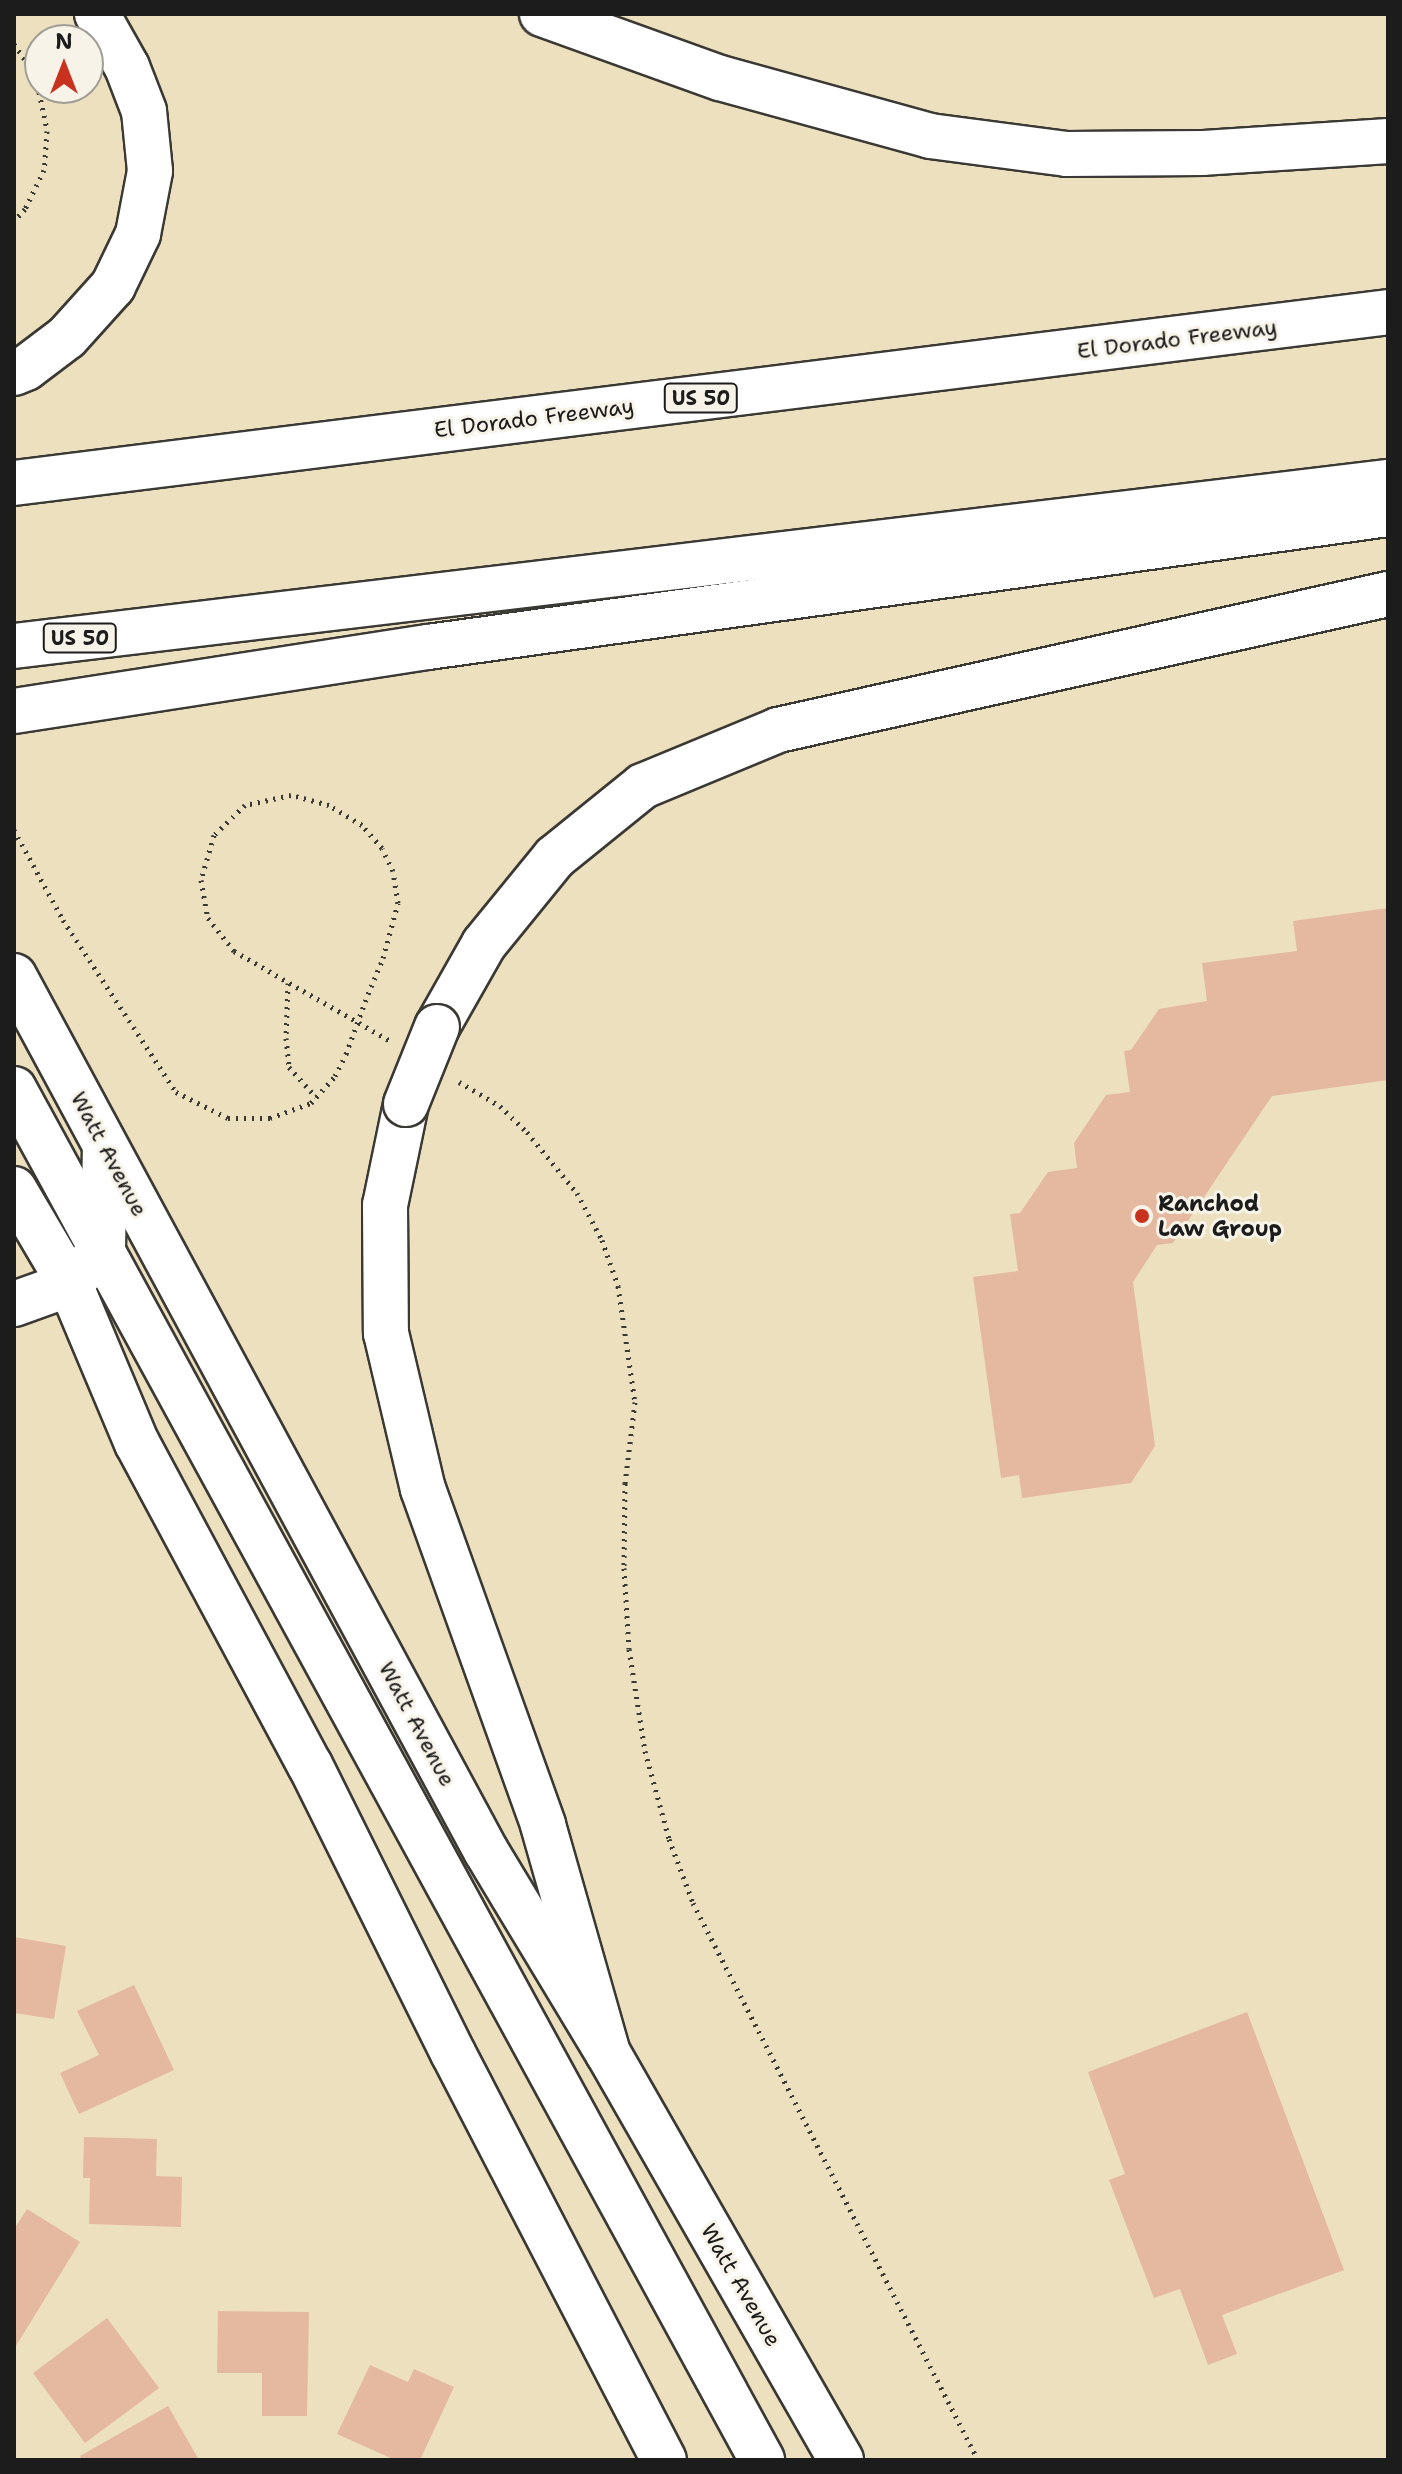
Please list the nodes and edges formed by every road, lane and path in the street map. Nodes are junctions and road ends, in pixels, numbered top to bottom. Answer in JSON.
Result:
{"nodes":[{"id":1,"x":97,"y":14,"type":"edge"},
{"id":2,"x":542,"y":14,"type":"edge"},
{"id":3,"x":14,"y":44,"type":"edge"},
{"id":4,"x":1388,"y":141,"type":"edge"},
{"id":5,"x":14,"y":221,"type":"edge"},
{"id":6,"x":1388,"y":312,"type":"edge"},
{"id":7,"x":14,"y":373,"type":"edge"},
{"id":8,"x":1388,"y":482,"type":"edge"},
{"id":9,"x":14,"y":483,"type":"edge"},
{"id":10,"x":1388,"y":514,"type":"edge"},
{"id":11,"x":1388,"y":594,"type":"edge"},
{"id":12,"x":14,"y":646,"type":"edge"},
{"id":13,"x":14,"y":711,"type":"edge"},
{"id":14,"x":14,"y":830,"type":"edge"},
{"id":15,"x":14,"y":976,"type":"edge"},
{"id":16,"x":288,"y":983,"type":"junction"},
{"id":17,"x":396,"y":1044,"type":"dead end"},
{"id":18,"x":447,"y":1074,"type":"dead end"},
{"id":19,"x":14,"y":1089,"type":"edge"},
{"id":20,"x":316,"y":1097,"type":"junction"},
{"id":21,"x":105,"y":1149,"type":"junction"},
{"id":22,"x":14,"y":1189,"type":"edge"},
{"id":23,"x":103,"y":1249,"type":"junction"},
{"id":24,"x":70,"y":1284,"type":"junction"},
{"id":25,"x":14,"y":1304,"type":"edge"},
{"id":26,"x":608,"y":2053,"type":"junction"},
{"id":27,"x":664,"y":2460,"type":"edge"},
{"id":28,"x":762,"y":2460,"type":"edge"},
{"id":29,"x":841,"y":2460,"type":"edge"},
{"id":30,"x":978,"y":2460,"type":"edge"}],
"edges":[{"from":1,"to":7,"type":"main road"},
{"from":2,"to":4,"type":"main road"},
{"from":3,"to":5,"type":"path"},
{"from":6,"to":9,"type":"main road","name":"El Dorado Freeway","number":"US 50"},
{"from":8,"to":12,"type":"main road","number":"US 50"},
{"from":10,"to":13,"type":"main road"},
{"from":11,"to":26,"type":"main road","bridge":true},
{"from":14,"to":20,"type":"path"},
{"from":15,"to":21,"type":"main road","name":"Watt Avenue"},
{"from":16,"to":17,"type":"path"},
{"from":16,"to":20,"type":"path"},
{"from":16,"to":20,"type":"path","bridge":true},
{"from":18,"to":30,"type":"path"},
{"from":19,"to":23,"type":"main road"},
{"from":21,"to":23,"type":"main road"},
{"from":21,"to":26,"type":"main road","name":"Watt Avenue"},
{"from":22,"to":24,"type":"main road"},
{"from":23,"to":24,"type":"main road"},
{"from":23,"to":28,"type":"main road"},
{"from":24,"to":25,"type":"main road"},
{"from":24,"to":27,"type":"main road"},
{"from":26,"to":29,"type":"main road","name":"Watt Avenue"}]}
